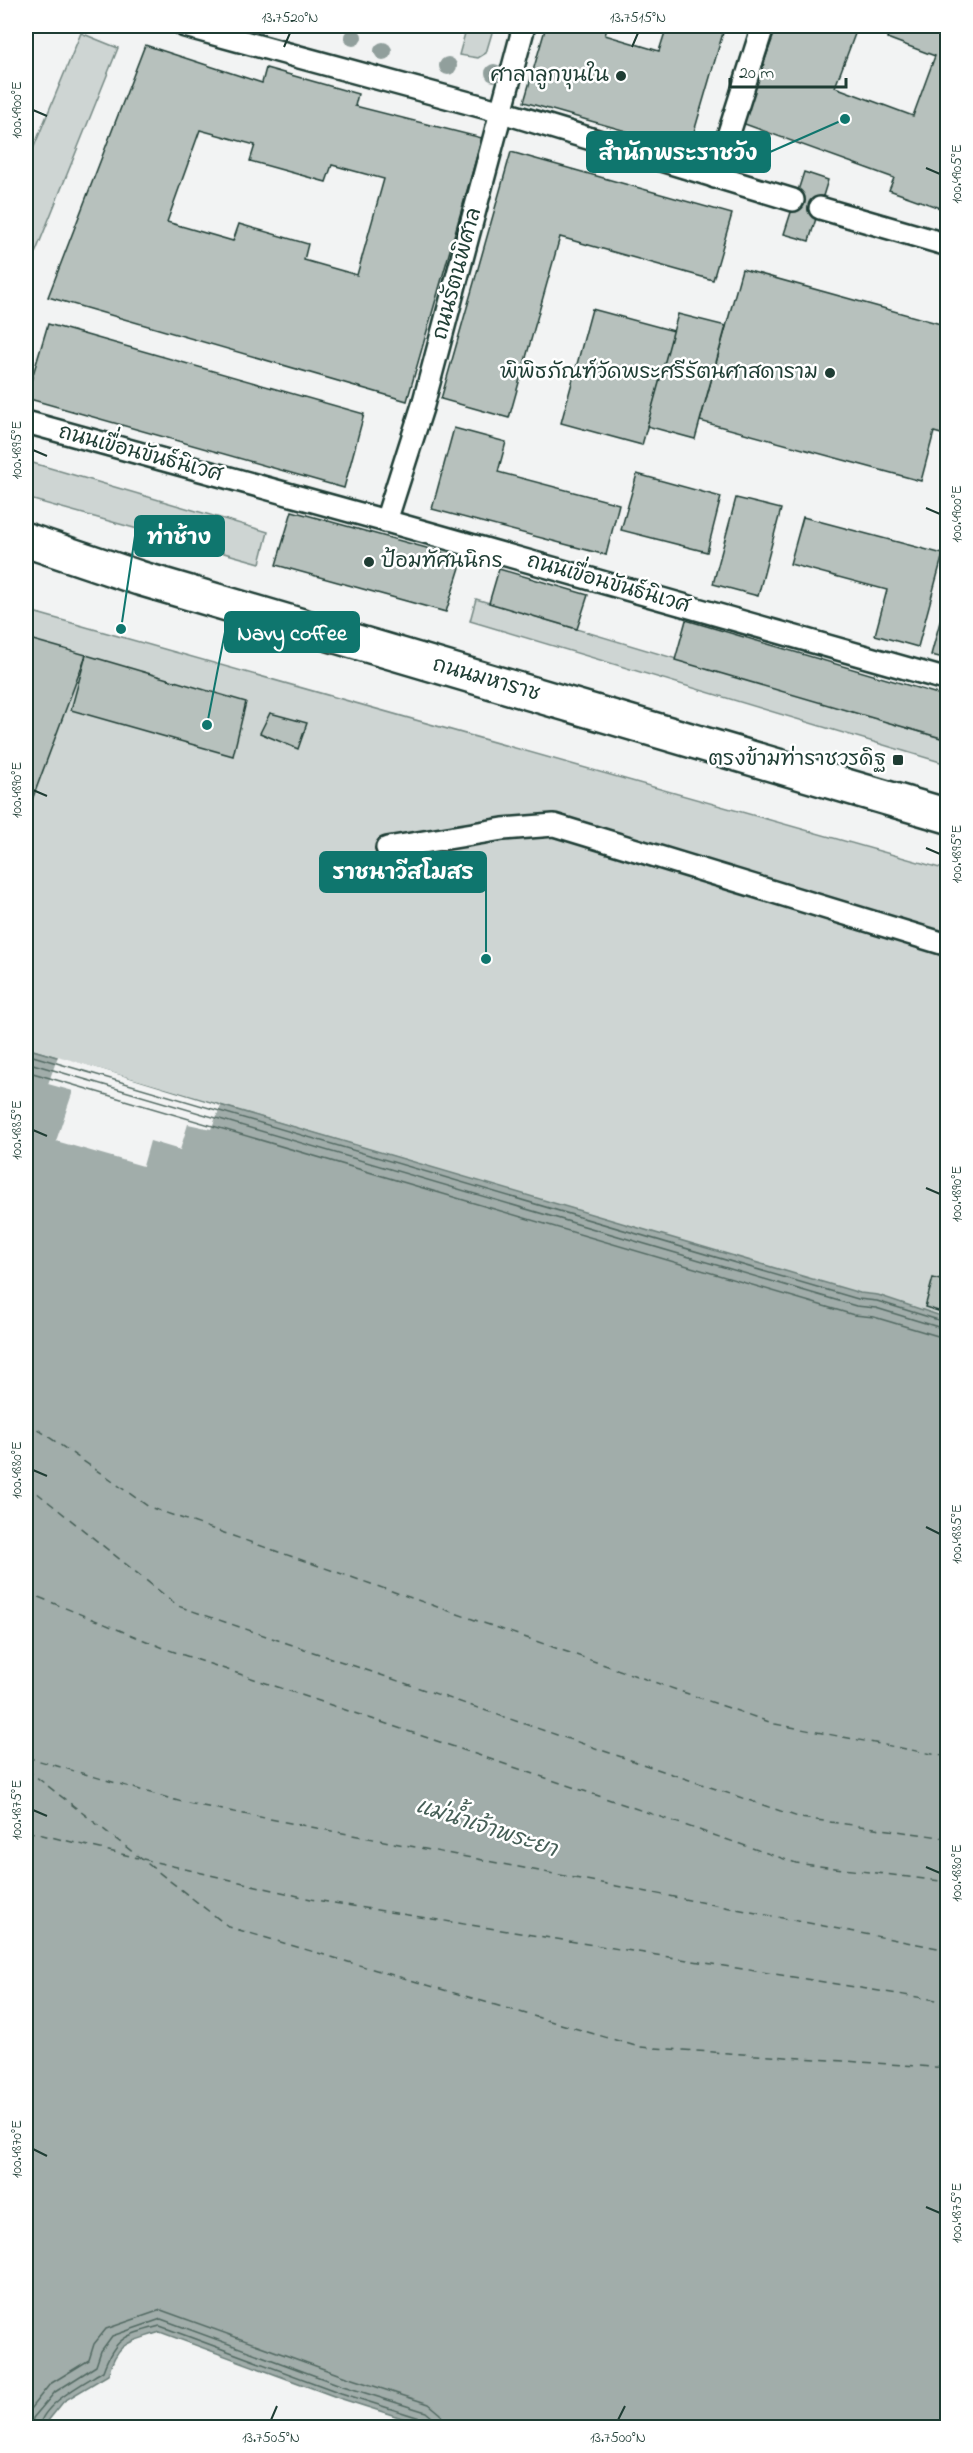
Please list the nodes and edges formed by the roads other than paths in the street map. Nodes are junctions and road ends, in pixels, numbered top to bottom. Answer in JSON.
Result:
{"nodes":[{"id":1,"x":185,"y":26,"type":"edge"},
{"id":2,"x":524,"y":26,"type":"edge"},
{"id":3,"x":763,"y":26,"type":"edge"},
{"id":4,"x":502,"y":112,"type":"junction"},
{"id":5,"x":715,"y":177,"type":"junction"},
{"id":6,"x":793,"y":200,"type":"dead end"},
{"id":7,"x":820,"y":208,"type":"dead end"},
{"id":8,"x":948,"y":245,"type":"edge"},
{"id":9,"x":26,"y":422,"type":"edge"},
{"id":10,"x":386,"y":520,"type":"junction"},
{"id":11,"x":26,"y":540,"type":"edge"},
{"id":12,"x":948,"y":680,"type":"edge"},
{"id":13,"x":948,"y":816,"type":"edge"},
{"id":14,"x":387,"y":848,"type":"dead end"},
{"id":15,"x":948,"y":945,"type":"edge"}],
"edges":[{"from":1,"to":4,"type":"lane"},
{"from":2,"to":4,"type":"lane","name":"ถนนรัตนพิศาล"},
{"from":3,"to":5,"type":"lane"},
{"from":4,"to":5,"type":"lane"},
{"from":4,"to":10,"type":"lane","name":"ถนนรัตนพิศาล"},
{"from":5,"to":6,"type":"lane"},
{"from":7,"to":8,"type":"lane"},
{"from":9,"to":10,"type":"lane","name":"ถนนเขื่อนขันธ์นิเวศ"},
{"from":10,"to":12,"type":"lane","name":"ถนนเขื่อนขันธ์นิเวศ"},
{"from":11,"to":13,"type":"street","name":"ถนนมหาราช"},
{"from":14,"to":15,"type":"lane"}]}
